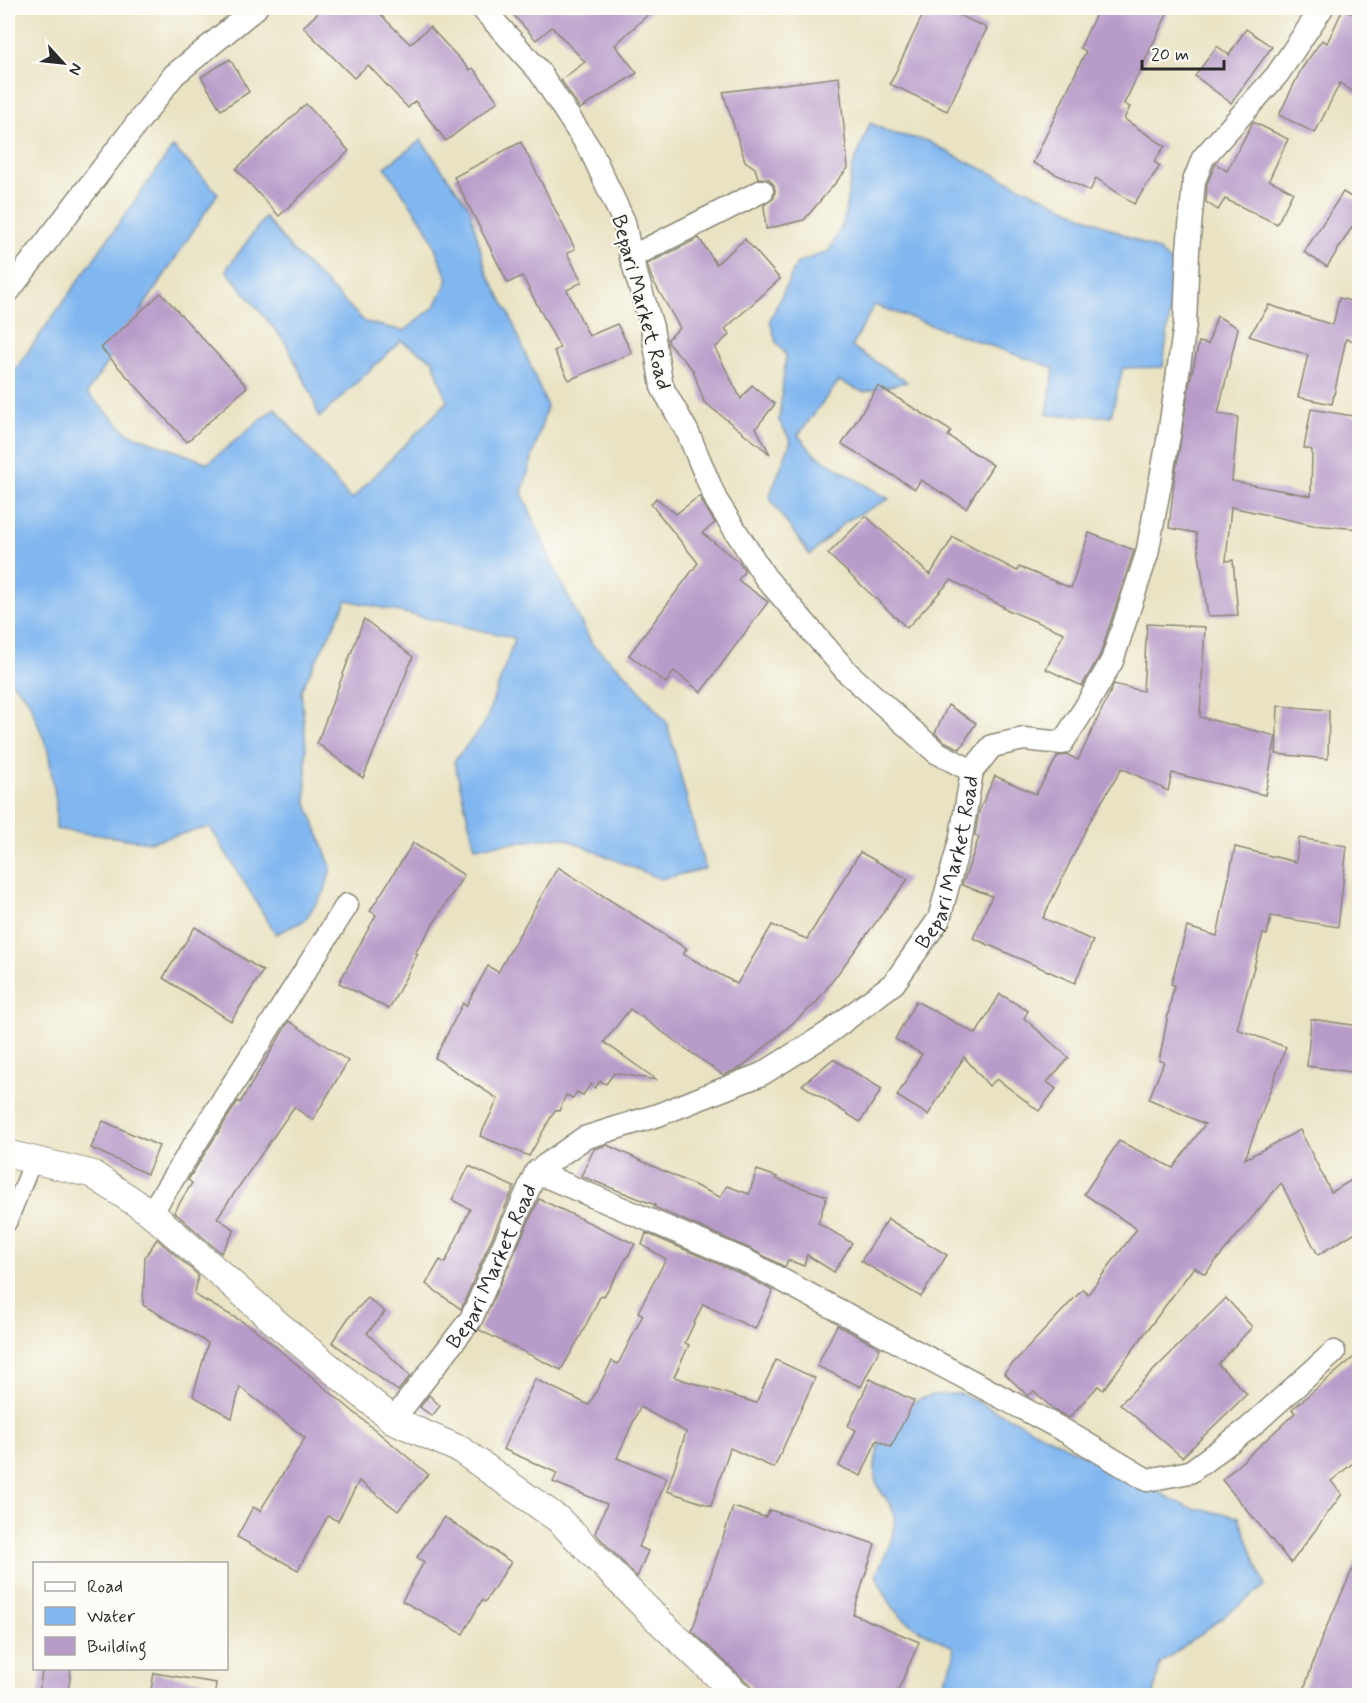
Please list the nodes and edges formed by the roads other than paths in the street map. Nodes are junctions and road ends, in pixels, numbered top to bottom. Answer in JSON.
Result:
{"nodes":[{"id":1,"x":256,"y":8,"type":"edge"},
{"id":2,"x":482,"y":8,"type":"edge"},
{"id":3,"x":1322,"y":8,"type":"edge"},
{"id":4,"x":762,"y":191,"type":"dead end"},
{"id":5,"x":631,"y":257,"type":"junction"},
{"id":6,"x":8,"y":292,"type":"edge"},
{"id":7,"x":972,"y":771,"type":"junction"},
{"id":8,"x":347,"y":905,"type":"dead end"},
{"id":9,"x":8,"y":1154,"type":"edge"},
{"id":10,"x":33,"y":1161,"type":"junction"},
{"id":11,"x":536,"y":1172,"type":"junction"},
{"id":12,"x":152,"y":1213,"type":"junction"},
{"id":13,"x":8,"y":1223,"type":"edge"},
{"id":14,"x":1334,"y":1352,"type":"dead end"},
{"id":15,"x":393,"y":1420,"type":"junction"},
{"id":16,"x":739,"y":1695,"type":"edge"}],
"edges":[{"from":1,"to":6,"type":"street"},
{"from":2,"to":5,"type":"street","name":"Bepari Market Road"},
{"from":3,"to":7,"type":"street"},
{"from":4,"to":5,"type":"street"},
{"from":5,"to":7,"type":"street","name":"Bepari Market Road"},
{"from":7,"to":11,"type":"street","name":"Bepari Market Road"},
{"from":8,"to":12,"type":"street"},
{"from":9,"to":10,"type":"street"},
{"from":10,"to":12,"type":"street"},
{"from":10,"to":13,"type":"street"},
{"from":11,"to":14,"type":"street"},
{"from":11,"to":15,"type":"street","name":"Bepari Market Road"},
{"from":12,"to":15,"type":"street"},
{"from":15,"to":16,"type":"street"}]}
